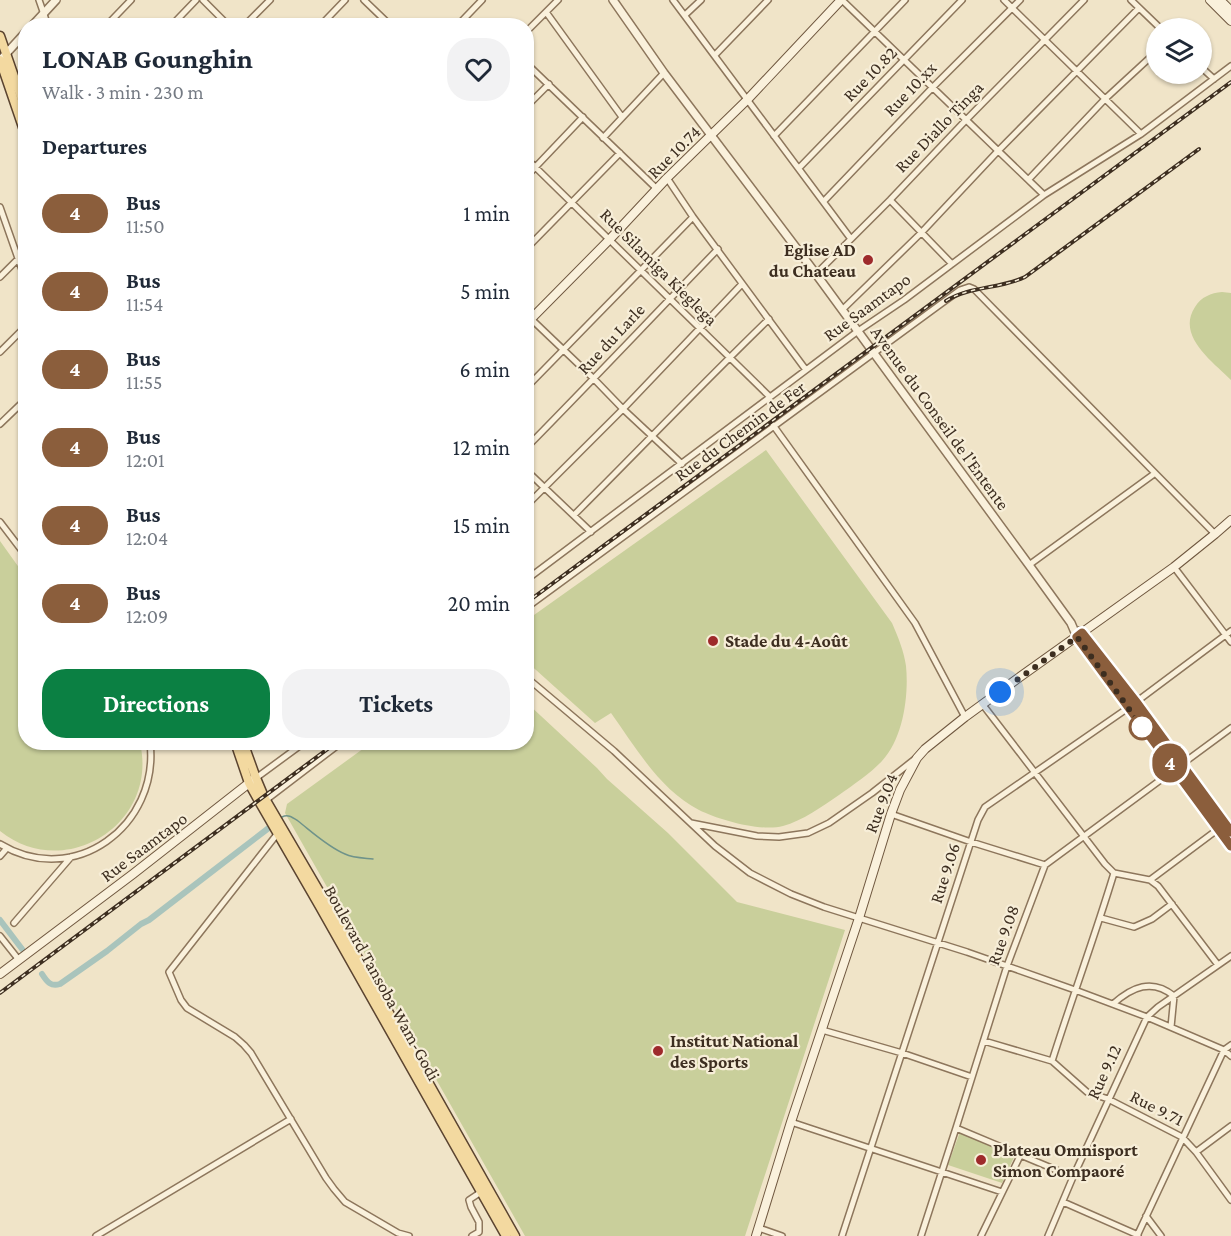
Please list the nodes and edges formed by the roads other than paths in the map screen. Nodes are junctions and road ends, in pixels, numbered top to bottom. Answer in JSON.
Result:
{"nodes":[{"id":1,"x":39,"y":0,"type":"edge"},
{"id":2,"x":56,"y":0,"type":"edge"},
{"id":3,"x":131,"y":0,"type":"edge"},
{"id":4,"x":196,"y":0,"type":"edge"},
{"id":5,"x":203,"y":0,"type":"edge"},
{"id":6,"x":270,"y":0,"type":"edge"},
{"id":7,"x":345,"y":0,"type":"edge"},
{"id":8,"x":363,"y":0,"type":"edge"},
{"id":9,"x":482,"y":0,"type":"edge"},
{"id":10,"x":558,"y":0,"type":"edge"},
{"id":11,"x":613,"y":0,"type":"edge"},
{"id":12,"x":673,"y":0,"type":"edge"},
{"id":13,"x":701,"y":0,"type":"edge"},
{"id":14,"x":768,"y":0,"type":"edge"},
{"id":15,"x":842,"y":0,"type":"edge"},
{"id":16,"x":905,"y":0,"type":"edge"},
{"id":17,"x":962,"y":0,"type":"edge"},
{"id":18,"x":1004,"y":0,"type":"edge"},
{"id":19,"x":1020,"y":0,"type":"edge"},
{"id":20,"x":1084,"y":0,"type":"edge"},
{"id":21,"x":1131,"y":0,"type":"edge"},
{"id":22,"x":1210,"y":0,"type":"edge"},
{"id":23,"x":1220,"y":0,"type":"edge"},
{"id":24,"x":1012,"y":8,"type":"junction"},
{"id":25,"x":1139,"y":8,"type":"junction"},
{"id":26,"x":1231,"y":11,"type":"edge"},
{"id":27,"x":44,"y":12,"type":"junction"},
{"id":28,"x":546,"y":12,"type":"junction"},
{"id":29,"x":685,"y":15,"type":"junction"},
{"id":30,"x":39,"y":18,"type":"edge"},
{"id":31,"x":46,"y":18,"type":"edge"},
{"id":32,"x":114,"y":18,"type":"edge"},
{"id":33,"x":179,"y":18,"type":"edge"},
{"id":34,"x":221,"y":18,"type":"edge"},
{"id":35,"x":252,"y":18,"type":"edge"},
{"id":36,"x":328,"y":18,"type":"edge"},
{"id":37,"x":382,"y":18,"type":"edge"},
{"id":38,"x":465,"y":18,"type":"edge"},
{"id":39,"x":1150,"y":18,"type":"edge"},
{"id":40,"x":1231,"y":21,"type":"edge"},
{"id":41,"x":534,"y":24,"type":"edge"},
{"id":42,"x":876,"y":31,"type":"junction"},
{"id":43,"x":0,"y":36,"type":"edge"},
{"id":44,"x":18,"y":41,"type":"edge"},
{"id":45,"x":1045,"y":41,"type":"junction"},
{"id":46,"x":715,"y":55,"type":"junction"},
{"id":47,"x":2,"y":58,"type":"edge"},
{"id":48,"x":904,"y":60,"type":"junction"},
{"id":49,"x":1146,"y":61,"type":"edge"},
{"id":50,"x":1231,"y":66,"type":"edge"},
{"id":51,"x":534,"y":70,"type":"edge"},
{"id":52,"x":1077,"y":71,"type":"junction"},
{"id":53,"x":664,"y":73,"type":"junction"},
{"id":54,"x":1214,"y":80,"type":"joint"},
{"id":55,"x":549,"y":84,"type":"junction"},
{"id":56,"x":933,"y":87,"type":"junction"},
{"id":57,"x":18,"y":93,"type":"edge"},
{"id":58,"x":534,"y":99,"type":"edge"},
{"id":59,"x":1105,"y":99,"type":"junction"},
{"id":60,"x":747,"y":100,"type":"junction"},
{"id":61,"x":18,"y":110,"type":"edge"},
{"id":62,"x":583,"y":117,"type":"junction"},
{"id":63,"x":622,"y":117,"type":"junction"},
{"id":64,"x":966,"y":120,"type":"junction"},
{"id":65,"x":1142,"y":134,"type":"junction"},
{"id":66,"x":711,"y":136,"type":"junction"},
{"id":67,"x":774,"y":136,"type":"junction"},
{"id":68,"x":603,"y":138,"type":"junction"},
{"id":69,"x":998,"y":151,"type":"junction"},
{"id":70,"x":620,"y":153,"type":"junction"},
{"id":71,"x":536,"y":167,"type":"joint"},
{"id":72,"x":799,"y":168,"type":"junction"},
{"id":73,"x":667,"y":178,"type":"junction"},
{"id":74,"x":1029,"y":179,"type":"junction"},
{"id":75,"x":657,"y":189,"type":"junction"},
{"id":76,"x":1044,"y":195,"type":"junction"},
{"id":77,"x":890,"y":200,"type":"junction"},
{"id":78,"x":824,"y":201,"type":"junction"},
{"id":79,"x":572,"y":202,"type":"junction"},
{"id":80,"x":0,"y":207,"type":"edge"},
{"id":81,"x":693,"y":217,"type":"junction"},
{"id":82,"x":921,"y":233,"type":"junction"},
{"id":83,"x":610,"y":239,"type":"junction"},
{"id":84,"x":851,"y":239,"type":"junction"},
{"id":85,"x":534,"y":241,"type":"edge"},
{"id":86,"x":718,"y":249,"type":"junction"},
{"id":87,"x":17,"y":259,"type":"joint"},
{"id":88,"x":952,"y":264,"type":"junction"},
{"id":89,"x":641,"y":270,"type":"junction"},
{"id":90,"x":816,"y":274,"type":"junction"},
{"id":91,"x":0,"y":277,"type":"edge"},
{"id":92,"x":742,"y":284,"type":"junction"},
{"id":93,"x":670,"y":298,"type":"junction"},
{"id":94,"x":843,"y":310,"type":"junction"},
{"id":95,"x":534,"y":313,"type":"edge"},
{"id":96,"x":769,"y":319,"type":"junction"},
{"id":97,"x":534,"y":324,"type":"edge"},
{"id":98,"x":699,"y":329,"type":"junction"},
{"id":99,"x":858,"y":331,"type":"junction"},
{"id":100,"x":18,"y":334,"type":"edge"},
{"id":101,"x":563,"y":350,"type":"junction"},
{"id":102,"x":0,"y":352,"type":"edge"},
{"id":103,"x":874,"y":353,"type":"junction"},
{"id":104,"x":729,"y":357,"type":"junction"},
{"id":105,"x":806,"y":370,"type":"junction"},
{"id":106,"x":594,"y":379,"type":"junction"},
{"id":107,"x":534,"y":380,"type":"edge"},
{"id":108,"x":770,"y":397,"type":"junction"},
{"id":109,"x":18,"y":407,"type":"edge"},
{"id":110,"x":623,"y":409,"type":"junction"},
{"id":111,"x":0,"y":424,"type":"edge"},
{"id":112,"x":773,"y":425,"type":"junction"},
{"id":113,"x":652,"y":437,"type":"junction"},
{"id":114,"x":534,"y":440,"type":"edge"},
{"id":115,"x":682,"y":464,"type":"junction"},
{"id":116,"x":1154,"y":474,"type":"junction"},
{"id":117,"x":534,"y":477,"type":"edge"},
{"id":118,"x":545,"y":486,"type":"junction"},
{"id":119,"x":534,"y":498,"type":"edge"},
{"id":120,"x":574,"y":515,"type":"junction"},
{"id":121,"x":1231,"y":520,"type":"edge"},
{"id":122,"x":0,"y":522,"type":"edge"},
{"id":123,"x":591,"y":532,"type":"junction"},
{"id":124,"x":1215,"y":534,"type":"junction"},
{"id":125,"x":18,"y":546,"type":"edge"},
{"id":126,"x":1029,"y":565,"type":"junction"},
{"id":127,"x":1174,"y":567,"type":"junction"},
{"id":128,"x":534,"y":574,"type":"edge"},
{"id":129,"x":534,"y":602,"type":"edge"},
{"id":130,"x":1229,"y":633,"type":"edge"},
{"id":131,"x":1080,"y":635,"type":"junction"},
{"id":132,"x":1231,"y":642,"type":"edge"},
{"id":133,"x":534,"y":683,"type":"edge"},
{"id":134,"x":1136,"y":702,"type":"junction"},
{"id":135,"x":983,"y":705,"type":"junction"},
{"id":136,"x":1128,"y":708,"type":"junction"},
{"id":137,"x":965,"y":717,"type":"junction"},
{"id":138,"x":1231,"y":728,"type":"edge"},
{"id":139,"x":151,"y":750,"type":"edge"},
{"id":140,"x":239,"y":750,"type":"edge"},
{"id":141,"x":245,"y":750,"type":"edge"},
{"id":142,"x":291,"y":750,"type":"edge"},
{"id":143,"x":332,"y":750,"type":"edge"},
{"id":144,"x":917,"y":758,"type":"junction"},
{"id":145,"x":1181,"y":764,"type":"junction"},
{"id":146,"x":1174,"y":769,"type":"junction"},
{"id":147,"x":1035,"y":773,"type":"junction"},
{"id":148,"x":253,"y":780,"type":"junction"},
{"id":149,"x":266,"y":800,"type":"junction"},
{"id":150,"x":891,"y":814,"type":"junction"},
{"id":151,"x":690,"y":822,"type":"junction"},
{"id":152,"x":1225,"y":824,"type":"junction"},
{"id":153,"x":1218,"y":829,"type":"junction"},
{"id":154,"x":1231,"y":832,"type":"edge"},
{"id":155,"x":278,"y":833,"type":"junction"},
{"id":156,"x":1084,"y":837,"type":"junction"},
{"id":157,"x":971,"y":842,"type":"junction"},
{"id":158,"x":0,"y":844,"type":"edge"},
{"id":159,"x":1231,"y":846,"type":"edge"},
{"id":160,"x":7,"y":848,"type":"junction"},
{"id":161,"x":0,"y":856,"type":"edge"},
{"id":162,"x":72,"y":856,"type":"junction"},
{"id":163,"x":1044,"y":865,"type":"junction"},
{"id":164,"x":1114,"y":873,"type":"junction"},
{"id":165,"x":1150,"y":880,"type":"junction"},
{"id":166,"x":1172,"y":904,"type":"junction"},
{"id":167,"x":859,"y":918,"type":"junction"},
{"id":168,"x":1101,"y":918,"type":"junction"},
{"id":169,"x":14,"y":923,"type":"dead end"},
{"id":170,"x":0,"y":936,"type":"edge"},
{"id":171,"x":939,"y":943,"type":"junction"},
{"id":172,"x":1231,"y":956,"type":"edge"},
{"id":173,"x":19,"y":960,"type":"junction"},
{"id":174,"x":1218,"y":965,"type":"junction"},
{"id":175,"x":1006,"y":966,"type":"junction"},
{"id":176,"x":0,"y":974,"type":"edge"},
{"id":177,"x":1075,"y":990,"type":"junction"},
{"id":178,"x":1174,"y":996,"type":"junction"},
{"id":179,"x":1113,"y":1004,"type":"junction"},
{"id":180,"x":1147,"y":1017,"type":"junction"},
{"id":181,"x":1171,"y":1027,"type":"junction"},
{"id":182,"x":822,"y":1030,"type":"junction"},
{"id":183,"x":984,"y":1041,"type":"junction"},
{"id":184,"x":1231,"y":1046,"type":"edge"},
{"id":185,"x":1224,"y":1050,"type":"junction"},
{"id":186,"x":902,"y":1053,"type":"junction"},
{"id":187,"x":1231,"y":1056,"type":"edge"},
{"id":188,"x":1052,"y":1061,"type":"junction"},
{"id":189,"x":972,"y":1077,"type":"junction"},
{"id":190,"x":1108,"y":1100,"type":"junction"},
{"id":191,"x":291,"y":1119,"type":"junction"},
{"id":192,"x":791,"y":1122,"type":"junction"},
{"id":193,"x":1231,"y":1126,"type":"edge"},
{"id":194,"x":956,"y":1128,"type":"junction"},
{"id":195,"x":1182,"y":1137,"type":"junction"},
{"id":196,"x":871,"y":1149,"type":"junction"},
{"id":197,"x":1196,"y":1152,"type":"junction"},
{"id":198,"x":1020,"y":1156,"type":"junction"},
{"id":199,"x":942,"y":1172,"type":"junction"},
{"id":200,"x":1073,"y":1177,"type":"junction"},
{"id":201,"x":481,"y":1192,"type":"junction"},
{"id":202,"x":1002,"y":1192,"type":"junction"},
{"id":203,"x":1231,"y":1200,"type":"edge"},
{"id":204,"x":1063,"y":1202,"type":"junction"},
{"id":205,"x":1146,"y":1216,"type":"junction"},
{"id":206,"x":757,"y":1232,"type":"edge"},
{"id":207,"x":1138,"y":1235,"type":"edge"},
{"id":208,"x":96,"y":1236,"type":"edge"},
{"id":209,"x":410,"y":1236,"type":"edge"},
{"id":210,"x":472,"y":1236,"type":"edge"},
{"id":211,"x":506,"y":1236,"type":"edge"},
{"id":212,"x":514,"y":1236,"type":"edge"},
{"id":213,"x":782,"y":1236,"type":"edge"},
{"id":214,"x":842,"y":1236,"type":"edge"},
{"id":215,"x":921,"y":1236,"type":"edge"},
{"id":216,"x":981,"y":1236,"type":"edge"},
{"id":217,"x":1048,"y":1236,"type":"edge"},
{"id":218,"x":1161,"y":1236,"type":"edge"}],
"edges":[{"from":1,"to":27,"type":"street"},
{"from":2,"to":27,"type":"street"},
{"from":3,"to":32,"type":"street"},
{"from":4,"to":33,"type":"street"},
{"from":5,"to":34,"type":"street"},
{"from":6,"to":35,"type":"street"},
{"from":7,"to":36,"type":"street"},
{"from":8,"to":37,"type":"street"},
{"from":9,"to":38,"type":"street"},
{"from":10,"to":28,"type":"street"},
{"from":11,"to":53,"type":"street","name":"Avenue du Conseil de l'Entente"},
{"from":12,"to":29,"type":"street"},
{"from":13,"to":29,"type":"street"},
{"from":14,"to":46,"type":"street"},
{"from":15,"to":42,"type":"street"},
{"from":15,"to":60,"type":"main road","name":"Rue 10.74"},
{"from":16,"to":42,"type":"street"},
{"from":17,"to":48,"type":"street","name":"Rue 10.82"},
{"from":18,"to":24,"type":"street"},
{"from":19,"to":24,"type":"street","name":"Rue 10.xx"},
{"from":20,"to":45,"type":"street","name":"Rue Diallo Tinga"},
{"from":21,"to":25,"type":"street"},
{"from":22,"to":40,"type":"main road"},
{"from":23,"to":26,"type":"main road"},
{"from":24,"to":45,"type":"street"},
{"from":24,"to":56,"type":"street","name":"Rue 10.xx"},
{"from":25,"to":39,"type":"street"},
{"from":25,"to":52,"type":"street"},
{"from":27,"to":30,"type":"street"},
{"from":27,"to":31,"type":"street"},
{"from":28,"to":41,"type":"street"},
{"from":28,"to":63,"type":"street"},
{"from":29,"to":46,"type":"street"},
{"from":42,"to":48,"type":"street"},
{"from":42,"to":67,"type":"street"},
{"from":43,"to":47,"type":"main road"},
{"from":44,"to":47,"type":"street"},
{"from":45,"to":52,"type":"street"},
{"from":45,"to":64,"type":"street","name":"Rue Diallo Tinga"},
{"from":46,"to":60,"type":"street"},
{"from":47,"to":57,"type":"main road"},
{"from":47,"to":61,"type":"main road"},
{"from":48,"to":56,"type":"street"},
{"from":48,"to":72,"type":"street","name":"Rue 10.82"},
{"from":49,"to":59,"type":"street"},
{"from":50,"to":54,"type":"street","name":"Rue Saamtapo"},
{"from":51,"to":55,"type":"street"},
{"from":52,"to":59,"type":"street"},
{"from":52,"to":69,"type":"street"},
{"from":53,"to":63,"type":"street"},
{"from":53,"to":66,"type":"street","name":"Avenue du Conseil de l'Entente"},
{"from":54,"to":65,"type":"street","name":"Rue Saamtapo"},
{"from":55,"to":58,"type":"street"},
{"from":55,"to":62,"type":"street"},
{"from":56,"to":64,"type":"street"},
{"from":56,"to":78,"type":"street","name":"Rue 10.xx"},
{"from":59,"to":65,"type":"street"},
{"from":59,"to":74,"type":"street"},
{"from":60,"to":66,"type":"main road","name":"Rue 10.74"},
{"from":60,"to":67,"type":"street"},
{"from":62,"to":68,"type":"street"},
{"from":62,"to":71,"type":"street"},
{"from":63,"to":68,"type":"street"},
{"from":64,"to":69,"type":"street"},
{"from":64,"to":77,"type":"street","name":"Rue Diallo Tinga"},
{"from":65,"to":76,"type":"street","name":"Rue Saamtapo"},
{"from":66,"to":73,"type":"main road","name":"Rue 10.74"},
{"from":66,"to":90,"type":"street","name":"Avenue du Conseil de l'Entente"},
{"from":67,"to":72,"type":"street"},
{"from":68,"to":70,"type":"street"},
{"from":69,"to":74,"type":"street"},
{"from":69,"to":82,"type":"street"},
{"from":70,"to":75,"type":"street"},
{"from":70,"to":79,"type":"street"},
{"from":71,"to":79,"type":"street","name":"Rue Silamiga Kieglega"},
{"from":72,"to":78,"type":"street"},
{"from":73,"to":75,"type":"main road","name":"Rue 10.74"},
{"from":73,"to":81,"type":"street"},
{"from":74,"to":76,"type":"street"},
{"from":75,"to":83,"type":"main road","name":"Rue 10.74"},
{"from":76,"to":88,"type":"street","name":"Rue Saamtapo"},
{"from":77,"to":82,"type":"street"},
{"from":77,"to":84,"type":"street","name":"Rue Diallo Tinga"},
{"from":78,"to":84,"type":"street"},
{"from":79,"to":83,"type":"street","name":"Rue Silamiga Kieglega"},
{"from":79,"to":85,"type":"street"},
{"from":80,"to":87,"type":"street"},
{"from":81,"to":86,"type":"street"},
{"from":81,"to":89,"type":"street"},
{"from":82,"to":88,"type":"street"},
{"from":82,"to":94,"type":"street"},
{"from":83,"to":89,"type":"street","name":"Rue Silamiga Kieglega"},
{"from":83,"to":95,"type":"main road","name":"Rue 10.74"},
{"from":84,"to":90,"type":"street","name":"Rue Diallo Tinga"},
{"from":86,"to":92,"type":"street"},
{"from":86,"to":93,"type":"street","name":"Rue du Larle"},
{"from":87,"to":91,"type":"street"},
{"from":88,"to":99,"type":"street","name":"Rue Saamtapo"},
{"from":89,"to":93,"type":"street","name":"Rue Silamiga Kieglega"},
{"from":89,"to":101,"type":"street"},
{"from":90,"to":94,"type":"street","name":"Avenue du Conseil de l'Entente"},
{"from":92,"to":96,"type":"street"},
{"from":92,"to":98,"type":"street"},
{"from":93,"to":98,"type":"street","name":"Rue Silamiga Kieglega"},
{"from":93,"to":106,"type":"street","name":"Rue du Larle"},
{"from":94,"to":99,"type":"street","name":"Avenue du Conseil de l'Entente"},
{"from":96,"to":104,"type":"street"},
{"from":96,"to":105,"type":"street"},
{"from":97,"to":101,"type":"street"},
{"from":98,"to":104,"type":"street","name":"Rue Silamiga Kieglega"},
{"from":98,"to":110,"type":"street"},
{"from":99,"to":103,"type":"street","name":"Avenue du Conseil de l'Entente"},
{"from":99,"to":105,"type":"street","name":"Rue Saamtapo"},
{"from":100,"to":102,"type":"street"},
{"from":101,"to":106,"type":"street"},
{"from":101,"to":107,"type":"street"},
{"from":103,"to":112,"type":"street","name":"Rue du Chemin de Fer"},
{"from":103,"to":116,"type":"street","name":"Rue du Chemin de Fer"},
{"from":103,"to":126,"type":"street","name":"Avenue du Conseil de l'Entente"},
{"from":104,"to":108,"type":"street","name":"Rue Silamiga Kieglega"},
{"from":104,"to":113,"type":"street"},
{"from":105,"to":108,"type":"street","name":"Rue Saamtapo"},
{"from":106,"to":110,"type":"street"},
{"from":106,"to":114,"type":"street","name":"Rue du Larle"},
{"from":108,"to":115,"type":"street","name":"Rue Saamtapo"},
{"from":109,"to":111,"type":"street"},
{"from":110,"to":113,"type":"street"},
{"from":110,"to":118,"type":"street"},
{"from":112,"to":129,"type":"street","name":"Rue du Chemin de Fer"},
{"from":112,"to":137,"type":"street"},
{"from":113,"to":115,"type":"street"},
{"from":113,"to":120,"type":"street"},
{"from":115,"to":123,"type":"street","name":"Rue Saamtapo"},
{"from":116,"to":124,"type":"street"},
{"from":116,"to":126,"type":"street"},
{"from":117,"to":118,"type":"street"},
{"from":118,"to":119,"type":"street"},
{"from":118,"to":120,"type":"street"},
{"from":120,"to":123,"type":"street"},
{"from":121,"to":124,"type":"main road","name":"Rue 9.04"},
{"from":122,"to":125,"type":"street"},
{"from":123,"to":128,"type":"street","name":"Rue Saamtapo"},
{"from":124,"to":127,"type":"main road","name":"Rue 9.04"},
{"from":126,"to":131,"type":"street","name":"Avenue du Conseil de l'Entente"},
{"from":127,"to":130,"type":"street"},
{"from":127,"to":131,"type":"main road","name":"Rue 9.04"},
{"from":130,"to":132,"type":"street"},
{"from":130,"to":134,"type":"street","name":"Rue 9.06"},
{"from":131,"to":134,"type":"street","name":"Avenue du Conseil de l'Entente"},
{"from":131,"to":135,"type":"main road","name":"Rue 9.04"},
{"from":131,"to":136,"type":"street","name":"Avenue du Conseil de l'Entente"},
{"from":133,"to":151,"type":"street"},
{"from":134,"to":136,"type":"street","name":"Rue 9.06"},
{"from":134,"to":145,"type":"street","name":"Avenue du Conseil de l'Entente"},
{"from":135,"to":137,"type":"main road","name":"Rue 9.04"},
{"from":135,"to":147,"type":"street"},
{"from":136,"to":146,"type":"street","name":"Avenue du Conseil de l'Entente"},
{"from":136,"to":147,"type":"street","name":"Rue 9.06"},
{"from":137,"to":144,"type":"main road","name":"Rue 9.04"},
{"from":138,"to":145,"type":"street"},
{"from":139,"to":162,"type":"street"},
{"from":140,"to":148,"type":"main road","name":"Boulevard Tansoba Wam-Godi"},
{"from":141,"to":148,"type":"main road","name":"Boulevard Tansoba Wam-Godi"},
{"from":142,"to":148,"type":"street","name":"Rue Saamtapo"},
{"from":143,"to":149,"type":"street"},
{"from":144,"to":150,"type":"main road","name":"Rue 9.04"},
{"from":144,"to":151,"type":"street"},
{"from":145,"to":146,"type":"street"},
{"from":145,"to":152,"type":"street","name":"Avenue du Conseil de l'Entente"},
{"from":146,"to":153,"type":"street","name":"Avenue du Conseil de l'Entente"},
{"from":146,"to":156,"type":"street"},
{"from":147,"to":156,"type":"street"},
{"from":147,"to":157,"type":"street","name":"Rue 9.06"},
{"from":148,"to":149,"type":"main road","name":"Boulevard Tansoba Wam-Godi"},
{"from":148,"to":155,"type":"main road","name":"Boulevard Tansoba Wam-Godi"},
{"from":148,"to":173,"type":"main road","name":"Rue Saamtapo"},
{"from":149,"to":212,"type":"main road","name":"Boulevard Tansoba Wam-Godi"},
{"from":150,"to":157,"type":"street"},
{"from":150,"to":167,"type":"main road","name":"Rue 9.04"},
{"from":151,"to":167,"type":"street"},
{"from":152,"to":153,"type":"street"},
{"from":152,"to":154,"type":"street","name":"Avenue du Conseil de l'Entente"},
{"from":153,"to":159,"type":"street","name":"Avenue du Conseil de l'Entente"},
{"from":153,"to":165,"type":"street"},
{"from":155,"to":191,"type":"street"},
{"from":155,"to":201,"type":"main road","name":"Boulevard Tansoba Wam-Godi"},
{"from":156,"to":163,"type":"street"},
{"from":156,"to":164,"type":"street"},
{"from":157,"to":163,"type":"street"},
{"from":157,"to":171,"type":"street","name":"Rue 9.06"},
{"from":158,"to":160,"type":"street"},
{"from":160,"to":161,"type":"street"},
{"from":160,"to":162,"type":"street"},
{"from":162,"to":169,"type":"street"},
{"from":163,"to":175,"type":"street","name":"Rue 9.08"},
{"from":164,"to":165,"type":"street"},
{"from":164,"to":168,"type":"street"},
{"from":165,"to":166,"type":"street"},
{"from":166,"to":168,"type":"street"},
{"from":166,"to":174,"type":"street"},
{"from":167,"to":171,"type":"street"},
{"from":167,"to":182,"type":"main road","name":"Rue 9.04"},
{"from":168,"to":177,"type":"street"},
{"from":170,"to":173,"type":"street"},
{"from":171,"to":175,"type":"street"},
{"from":171,"to":186,"type":"street","name":"Rue 9.06"},
{"from":172,"to":174,"type":"street","name":"Rue 9.12"},
{"from":173,"to":176,"type":"main road","name":"Rue Saamtapo"},
{"from":174,"to":178,"type":"street","name":"Rue 9.12"},
{"from":175,"to":177,"type":"street"},
{"from":175,"to":183,"type":"street","name":"Rue 9.08"},
{"from":177,"to":179,"type":"street"},
{"from":177,"to":188,"type":"street"},
{"from":178,"to":179,"type":"street"},
{"from":178,"to":180,"type":"street","name":"Rue 9.12"},
{"from":178,"to":181,"type":"street"},
{"from":179,"to":180,"type":"street"},
{"from":180,"to":181,"type":"street"},
{"from":180,"to":190,"type":"street","name":"Rue 9.12"},
{"from":181,"to":185,"type":"street"},
{"from":182,"to":186,"type":"street"},
{"from":182,"to":192,"type":"main road","name":"Rue 9.04"},
{"from":183,"to":188,"type":"street","name":"Rue 9.71"},
{"from":183,"to":189,"type":"street","name":"Rue 9.08"},
{"from":184,"to":185,"type":"street"},
{"from":185,"to":187,"type":"street"},
{"from":185,"to":195,"type":"street"},
{"from":186,"to":189,"type":"street"},
{"from":186,"to":196,"type":"street","name":"Rue 9.06"},
{"from":188,"to":190,"type":"street","name":"Rue 9.71"},
{"from":189,"to":194,"type":"street","name":"Rue 9.08"},
{"from":190,"to":195,"type":"street","name":"Rue 9.71"},
{"from":190,"to":200,"type":"street","name":"Rue 9.12"},
{"from":191,"to":208,"type":"street"},
{"from":191,"to":209,"type":"street"},
{"from":192,"to":196,"type":"street"},
{"from":192,"to":206,"type":"main road","name":"Rue 9.04"},
{"from":193,"to":197,"type":"street"},
{"from":194,"to":198,"type":"street"},
{"from":194,"to":199,"type":"street","name":"Rue 9.08"},
{"from":195,"to":197,"type":"street","name":"Rue 9.71"},
{"from":195,"to":205,"type":"street"},
{"from":196,"to":199,"type":"street"},
{"from":196,"to":214,"type":"street","name":"Rue 9.06"},
{"from":197,"to":203,"type":"street","name":"Rue 9.71"},
{"from":198,"to":200,"type":"street"},
{"from":198,"to":202,"type":"street"},
{"from":199,"to":202,"type":"street"},
{"from":199,"to":215,"type":"street","name":"Rue 9.08"},
{"from":200,"to":204,"type":"street","name":"Rue 9.12"},
{"from":201,"to":210,"type":"street"},
{"from":201,"to":211,"type":"main road","name":"Boulevard Tansoba Wam-Godi"},
{"from":202,"to":216,"type":"street"},
{"from":204,"to":207,"type":"street"},
{"from":204,"to":217,"type":"street","name":"Rue 9.12"},
{"from":205,"to":207,"type":"street"},
{"from":205,"to":218,"type":"street"},
{"from":206,"to":213,"type":"street"}]}
